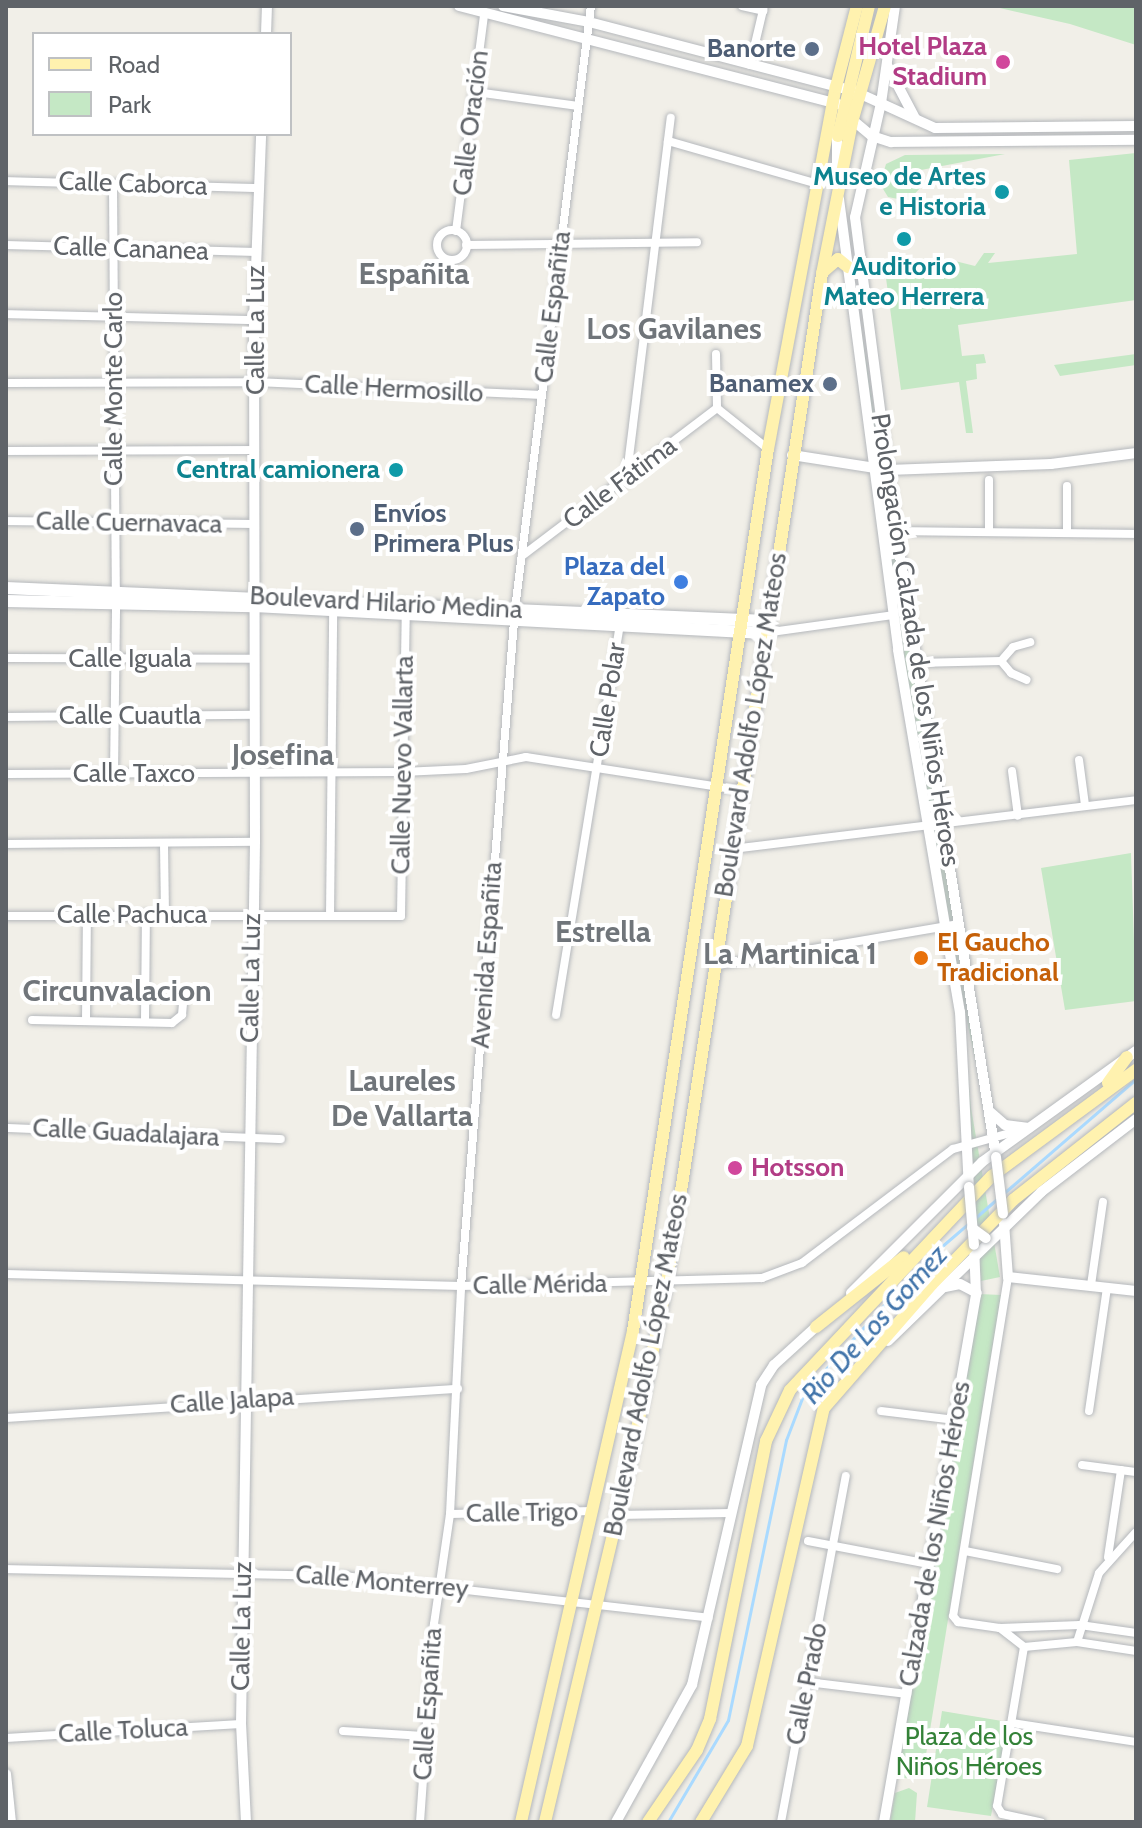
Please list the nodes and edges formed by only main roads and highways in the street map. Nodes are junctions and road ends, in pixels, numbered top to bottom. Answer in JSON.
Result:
{"nodes":[{"id":1,"x":857,"y":6,"type":"edge"},
{"id":2,"x":869,"y":6,"type":"edge"},
{"id":3,"x":885,"y":6,"type":"edge"},
{"id":4,"x":844,"y":92,"type":"junction"},
{"id":5,"x":838,"y":136,"type":"road end"},
{"id":6,"x":848,"y":267,"type":"road end"},
{"id":7,"x":822,"y":274,"type":"junction"},
{"id":8,"x":6,"y":588,"type":"edge"},
{"id":9,"x":116,"y":600,"type":"junction"},
{"id":10,"x":6,"y":601,"type":"edge"},
{"id":11,"x":254,"y":602,"type":"junction"},
{"id":12,"x":515,"y":614,"type":"junction"},
{"id":13,"x":740,"y":626,"type":"junction"},
{"id":14,"x":768,"y":628,"type":"junction"},
{"id":15,"x":1132,"y":1054,"type":"edge"},
{"id":16,"x":1136,"y":1070,"type":"edge"},
{"id":17,"x":1136,"y":1103,"type":"edge"},
{"id":18,"x":992,"y":1176,"type":"junction"},
{"id":19,"x":656,"y":1186,"type":"junction"},
{"id":20,"x":681,"y":1190,"type":"junction"},
{"id":21,"x":952,"y":1215,"type":"junction"},
{"id":22,"x":816,"y":1327,"type":"road end"},
{"id":23,"x":521,"y":1822,"type":"edge"},
{"id":24,"x":545,"y":1822,"type":"edge"},
{"id":25,"x":648,"y":1822,"type":"edge"},
{"id":26,"x":701,"y":1822,"type":"edge"}],
"edges":[{"from":1,"to":4,"type":"main road","name":"Boulevard Adolfo López Mateos"},
{"from":2,"to":4,"type":"main road"},
{"from":3,"to":4,"type":"main road","name":"Boulevard Adolfo López Mateos"},
{"from":4,"to":5,"type":"main road"},
{"from":4,"to":7,"type":"main road","name":"Boulevard Adolfo López Mateos"},
{"from":4,"to":13,"type":"main road","name":"Boulevard Adolfo López Mateos"},
{"from":6,"to":7,"type":"main road"},
{"from":7,"to":14,"type":"main road","name":"Boulevard Adolfo López Mateos"},
{"from":8,"to":9,"type":"main road","name":"Boulevard Hilario Medina"},
{"from":9,"to":10,"type":"main road","name":"Boulevard Hilario Medina"},
{"from":9,"to":11,"type":"main road","name":"Boulevard Hilario Medina"},
{"from":11,"to":12,"type":"main road","name":"Boulevard Hilario Medina"},
{"from":11,"to":12,"type":"main road","name":"Boulevard Hilario Medina"},
{"from":12,"to":13,"type":"main road","name":"Boulevard Hilario Medina"},
{"from":12,"to":13,"type":"main road","name":"Boulevard Hilario Medina"},
{"from":13,"to":14,"type":"main road","name":"Boulevard Hilario Medina"},
{"from":13,"to":19,"type":"main road","name":"Boulevard Adolfo López Mateos"},
{"from":14,"to":20,"type":"main road","name":"Boulevard Adolfo López Mateos"},
{"from":15,"to":18,"type":"main road"},
{"from":16,"to":18,"type":"main road"},
{"from":17,"to":26,"type":"main road"},
{"from":18,"to":21,"type":"main road"},
{"from":19,"to":20,"type":"main road"},
{"from":19,"to":23,"type":"main road","name":"Boulevard Adolfo López Mateos"},
{"from":20,"to":24,"type":"main road","name":"Boulevard Adolfo López Mateos"},
{"from":21,"to":22,"type":"main road"},
{"from":21,"to":25,"type":"main road"}]}
